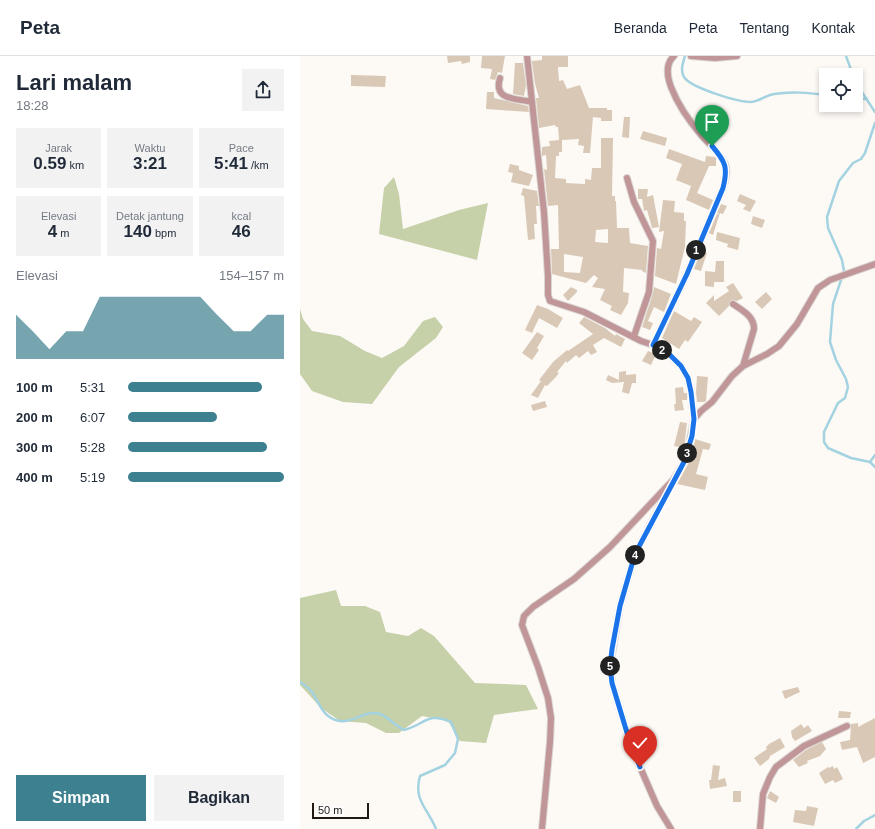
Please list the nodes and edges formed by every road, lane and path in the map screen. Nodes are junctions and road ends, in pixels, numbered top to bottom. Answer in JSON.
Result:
{"nodes":[{"id":1,"x":527,"y":56,"type":"edge"},
{"id":2,"x":674,"y":56,"type":"edge"},
{"id":3,"x":691,"y":56,"type":"edge"},
{"id":4,"x":737,"y":56,"type":"edge"},
{"id":5,"x":500,"y":78,"type":"dead end"},
{"id":6,"x":532,"y":102,"type":"junction"},
{"id":7,"x":627,"y":178,"type":"dead end"},
{"id":8,"x":875,"y":264,"type":"edge"},
{"id":9,"x":733,"y":304,"type":"dead end"},
{"id":10,"x":634,"y":336,"type":"junction"},
{"id":11,"x":653,"y":345,"type":"junction"},
{"id":12,"x":743,"y":366,"type":"junction"},
{"id":13,"x":694,"y":419,"type":"junction"},
{"id":14,"x":673,"y":480,"type":"junction"},
{"id":15,"x":847,"y":726,"type":"dead end"},
{"id":16,"x":542,"y":829,"type":"edge"},
{"id":17,"x":670,"y":829,"type":"edge"},
{"id":18,"x":760,"y":829,"type":"edge"}],
"edges":[{"from":1,"to":6,"type":"street"},
{"from":2,"to":11,"type":"street"},
{"from":3,"to":4,"type":"street"},
{"from":5,"to":6,"type":"street"},
{"from":6,"to":10,"type":"street"},
{"from":7,"to":10,"type":"street"},
{"from":8,"to":12,"type":"street"},
{"from":9,"to":12,"type":"street"},
{"from":10,"to":11,"type":"street"},
{"from":11,"to":13,"type":"street"},
{"from":12,"to":13,"type":"street"},
{"from":13,"to":14,"type":"street"},
{"from":14,"to":16,"type":"street"},
{"from":14,"to":17,"type":"street"},
{"from":15,"to":18,"type":"street"}]}
